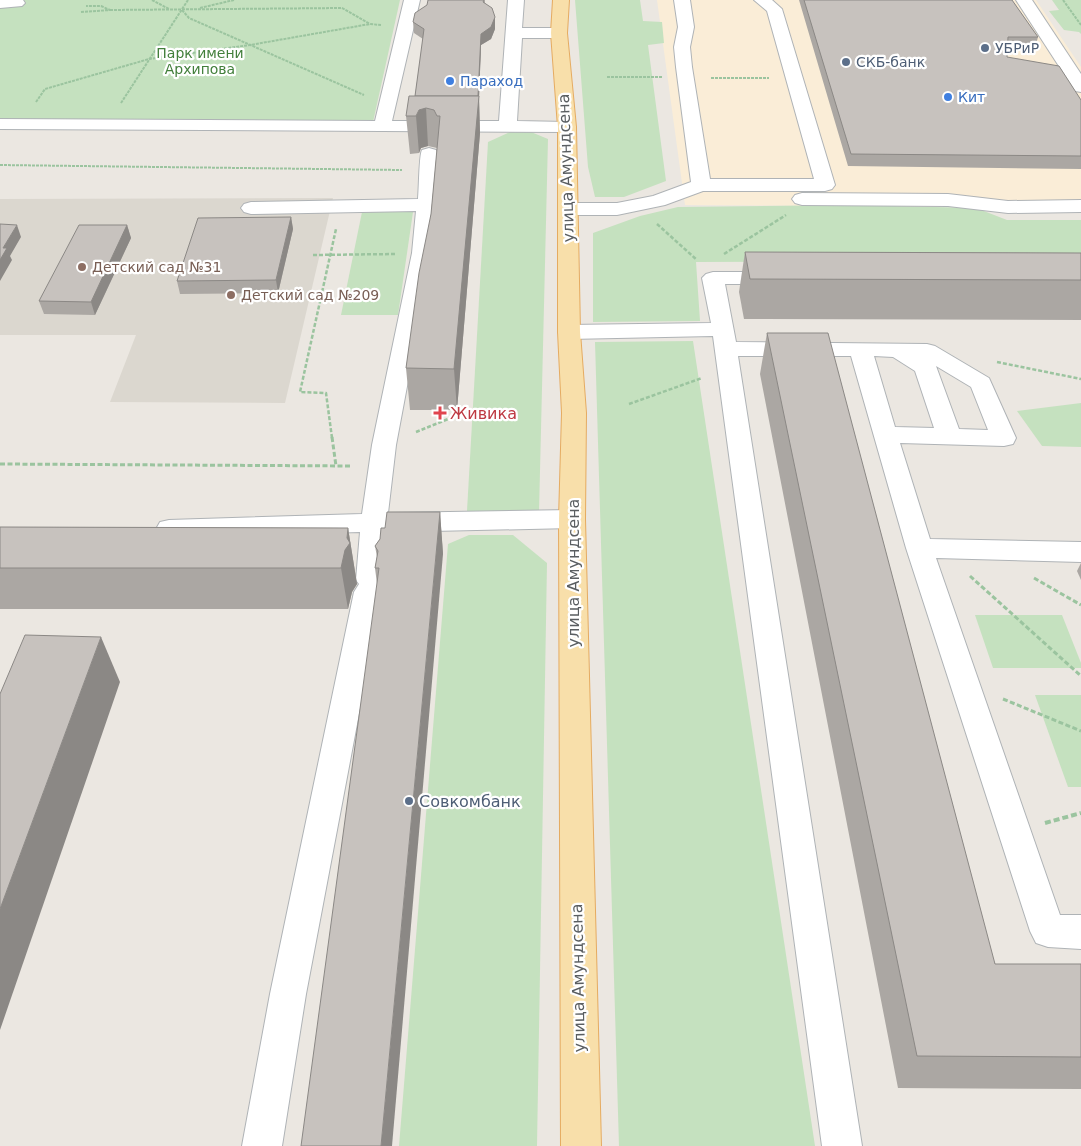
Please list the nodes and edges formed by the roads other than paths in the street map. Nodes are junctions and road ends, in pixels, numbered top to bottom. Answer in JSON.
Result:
{"nodes":[{"id":1,"x":412,"y":0,"type":"edge"},
{"id":2,"x":516,"y":0,"type":"edge"},
{"id":3,"x":561,"y":0,"type":"edge"},
{"id":4,"x":682,"y":0,"type":"edge"},
{"id":5,"x":762,"y":0,"type":"edge"},
{"id":6,"x":1024,"y":0,"type":"edge"},
{"id":7,"x":514,"y":32,"type":"junction"},
{"id":8,"x":559,"y":33,"type":"junction"},
{"id":9,"x":1079,"y":82,"type":"edge"},
{"id":10,"x":0,"y":124,"type":"edge"},
{"id":11,"x":508,"y":126,"type":"junction"},
{"id":12,"x":382,"y":127,"type":"junction"},
{"id":13,"x":567,"y":127,"type":"junction"},
{"id":14,"x":431,"y":148,"type":"junction"},
{"id":15,"x":700,"y":185,"type":"junction"},
{"id":16,"x":658,"y":201,"type":"junction"},
{"id":17,"x":427,"y":205,"type":"junction"},
{"id":18,"x":1081,"y":206,"type":"edge"},
{"id":19,"x":251,"y":208,"type":"dead end"},
{"id":20,"x":568,"y":209,"type":"junction"},
{"id":21,"x":802,"y":278,"type":"edge"},
{"id":22,"x":569,"y":332,"type":"junction"},
{"id":23,"x":726,"y":349,"type":"junction"},
{"id":24,"x":860,"y":349,"type":"junction"},
{"id":25,"x":896,"y":349,"type":"junction"},
{"id":26,"x":886,"y":434,"type":"junction"},
{"id":27,"x":949,"y":436,"type":"junction"},
{"id":28,"x":572,"y":519,"type":"junction"},
{"id":29,"x":374,"y":522,"type":"junction"},
{"id":30,"x":149,"y":529,"type":"edge"},
{"id":31,"x":930,"y":548,"type":"junction"},
{"id":32,"x":1081,"y":552,"type":"edge"},
{"id":33,"x":1081,"y":932,"type":"edge"},
{"id":34,"x":262,"y":1146,"type":"edge"},
{"id":35,"x":581,"y":1146,"type":"edge"},
{"id":36,"x":842,"y":1146,"type":"edge"}],
"edges":[{"from":1,"to":12,"type":"lane"},
{"from":2,"to":7,"type":"lane"},
{"from":3,"to":8,"type":"main road","name":"улица Амундсена"},
{"from":4,"to":15,"type":"lane"},
{"from":5,"to":15,"type":"lane"},
{"from":6,"to":9,"type":"lane"},
{"from":7,"to":8,"type":"lane"},
{"from":7,"to":11,"type":"lane"},
{"from":8,"to":13,"type":"main road","name":"улица Амундсена"},
{"from":10,"to":12,"type":"lane"},
{"from":11,"to":13,"type":"lane"},
{"from":11,"to":14,"type":"lane"},
{"from":12,"to":14,"type":"lane"},
{"from":13,"to":20,"type":"main road","name":"улица Амундсена"},
{"from":14,"to":17,"type":"lane"},
{"from":15,"to":16,"type":"lane"},
{"from":16,"to":18,"type":"lane"},
{"from":16,"to":20,"type":"lane"},
{"from":17,"to":19,"type":"lane"},
{"from":17,"to":29,"type":"lane"},
{"from":20,"to":22,"type":"main road","name":"улица Амундсена"},
{"from":21,"to":23,"type":"lane"},
{"from":22,"to":23,"type":"lane"},
{"from":22,"to":28,"type":"main road","name":"улица Амундсена"},
{"from":23,"to":24,"type":"lane"},
{"from":23,"to":36,"type":"lane"},
{"from":24,"to":25,"type":"lane"},
{"from":24,"to":26,"type":"lane"},
{"from":25,"to":27,"type":"lane"},
{"from":25,"to":27,"type":"lane"},
{"from":26,"to":27,"type":"lane"},
{"from":26,"to":31,"type":"lane"},
{"from":28,"to":29,"type":"lane"},
{"from":28,"to":35,"type":"main road","name":"улица Амундсена"},
{"from":29,"to":30,"type":"lane"},
{"from":29,"to":34,"type":"lane"},
{"from":31,"to":32,"type":"lane"},
{"from":31,"to":33,"type":"lane"}]}
